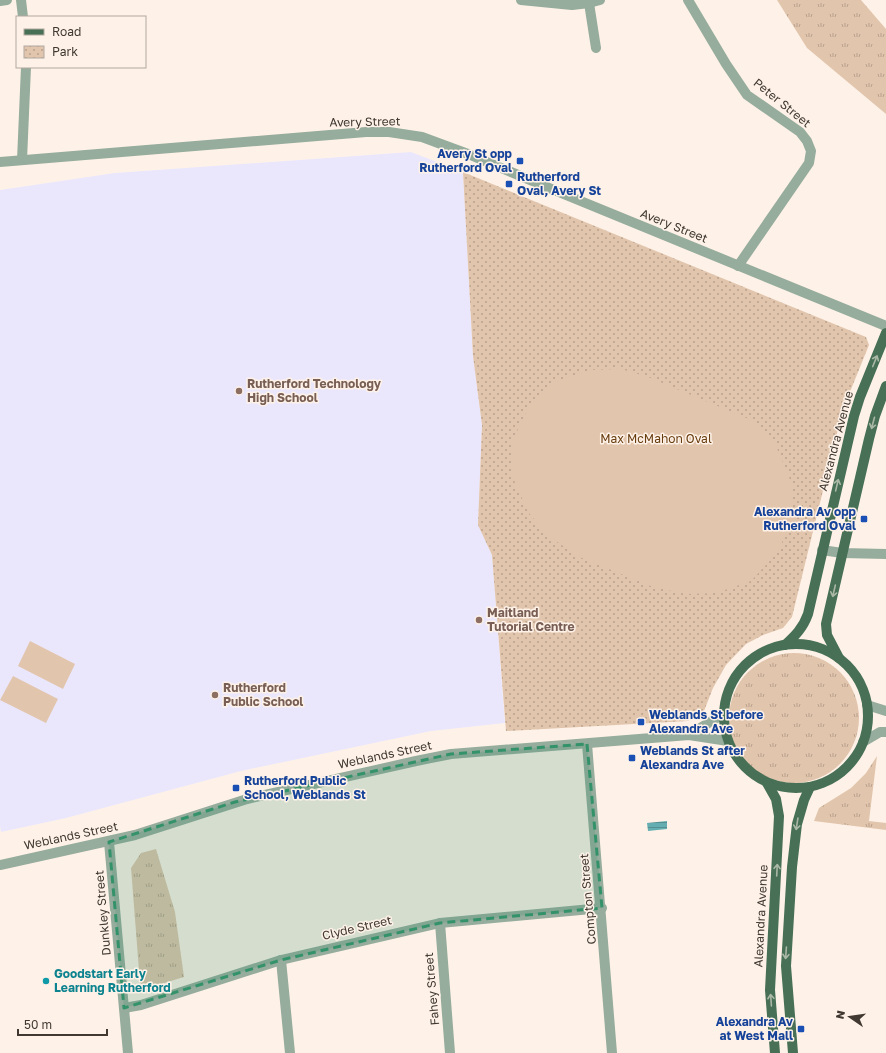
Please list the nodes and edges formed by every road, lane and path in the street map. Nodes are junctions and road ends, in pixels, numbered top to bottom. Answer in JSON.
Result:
{"nodes":[{"id":1,"x":7,"y":0,"type":"edge"},
{"id":2,"x":21,"y":0,"type":"edge"},
{"id":3,"x":521,"y":0,"type":"edge"},
{"id":4,"x":600,"y":0,"type":"edge"},
{"id":5,"x":688,"y":0,"type":"edge"},
{"id":6,"x":0,"y":1,"type":"edge"},
{"id":7,"x":589,"y":4,"type":"junction"},
{"id":8,"x":23,"y":16,"type":"edge"},
{"id":9,"x":596,"y":48,"type":"dead end"},
{"id":10,"x":26,"y":68,"type":"edge"},
{"id":11,"x":22,"y":160,"type":"junction"},
{"id":12,"x":0,"y":162,"type":"edge"},
{"id":13,"x":738,"y":266,"type":"junction"},
{"id":14,"x":886,"y":326,"type":"edge"},
{"id":15,"x":886,"y":333,"type":"edge"},
{"id":16,"x":886,"y":386,"type":"edge"},
{"id":17,"x":822,"y":550,"type":"junction"},
{"id":18,"x":842,"y":552,"type":"junction"},
{"id":19,"x":886,"y":554,"type":"edge"},
{"id":20,"x":785,"y":645,"type":"junction"},
{"id":21,"x":839,"y":658,"type":"junction"},
{"id":22,"x":867,"y":705,"type":"junction"},
{"id":23,"x":886,"y":711,"type":"edge"},
{"id":24,"x":723,"y":714,"type":"junction"},
{"id":25,"x":886,"y":732,"type":"edge"},
{"id":26,"x":689,"y":735,"type":"junction"},
{"id":27,"x":728,"y":741,"type":"junction"},
{"id":28,"x":863,"y":742,"type":"junction"},
{"id":29,"x":587,"y":744,"type":"junction"},
{"id":30,"x":767,"y":783,"type":"junction"},
{"id":31,"x":810,"y":787,"type":"junction"},
{"id":32,"x":109,"y":842,"type":"junction"},
{"id":33,"x":0,"y":865,"type":"edge"},
{"id":34,"x":602,"y":908,"type":"junction"},
{"id":35,"x":440,"y":923,"type":"junction"},
{"id":36,"x":281,"y":960,"type":"junction"},
{"id":37,"x":124,"y":1008,"type":"junction"},
{"id":38,"x":128,"y":1053,"type":"edge"},
{"id":39,"x":290,"y":1053,"type":"edge"},
{"id":40,"x":450,"y":1053,"type":"edge"},
{"id":41,"x":612,"y":1053,"type":"edge"},
{"id":42,"x":775,"y":1053,"type":"edge"},
{"id":43,"x":793,"y":1053,"type":"edge"}],
"edges":[{"from":1,"to":6,"type":"street"},
{"from":2,"to":8,"type":"street"},
{"from":3,"to":7,"type":"street"},
{"from":4,"to":7,"type":"street"},
{"from":5,"to":13,"type":"street","name":"Peter Street"},
{"from":7,"to":9,"type":"street"},
{"from":10,"to":11,"type":"street"},
{"from":11,"to":12,"type":"street","name":"Avery Street"},
{"from":11,"to":13,"type":"street","name":"Avery Street"},
{"from":13,"to":14,"type":"street","name":"Avery Street"},
{"from":17,"to":15,"type":"main road","name":"Alexandra Avenue","one_way":true},
{"from":16,"to":18,"type":"main road","one_way":true},
{"from":17,"to":18,"type":"street"},
{"from":17,"to":20,"type":"main road","name":"Alexandra Avenue"},
{"from":18,"to":19,"type":"street"},
{"from":18,"to":21,"type":"main road","one_way":true},
{"from":20,"to":21,"type":"main road"},
{"from":20,"to":24,"type":"main road"},
{"from":21,"to":22,"type":"main road"},
{"from":22,"to":23,"type":"street"},
{"from":22,"to":28,"type":"main road"},
{"from":24,"to":26,"type":"street","name":"Weblands Street"},
{"from":24,"to":27,"type":"main road"},
{"from":25,"to":28,"type":"street"},
{"from":26,"to":27,"type":"street","name":"Weblands Street"},
{"from":26,"to":29,"type":"street","name":"Weblands Street"},
{"from":27,"to":30,"type":"main road"},
{"from":28,"to":31,"type":"main road"},
{"from":29,"to":32,"type":"street","name":"Weblands Street"},
{"from":29,"to":34,"type":"street","name":"Compton Street"},
{"from":30,"to":31,"type":"main road"},
{"from":42,"to":30,"type":"main road","name":"Alexandra Avenue","one_way":true},
{"from":31,"to":43,"type":"main road","one_way":true},
{"from":32,"to":33,"type":"street","name":"Weblands Street"},
{"from":32,"to":37,"type":"street","name":"Dunkley Street"},
{"from":34,"to":35,"type":"street","name":"Clyde Street"},
{"from":34,"to":41,"type":"street","name":"Compton Street"},
{"from":35,"to":36,"type":"street","name":"Clyde Street"},
{"from":35,"to":40,"type":"street","name":"Fahey Street"},
{"from":36,"to":37,"type":"street","name":"Clyde Street"},
{"from":36,"to":39,"type":"street"},
{"from":37,"to":38,"type":"street","name":"Dunkley Street"}]}
